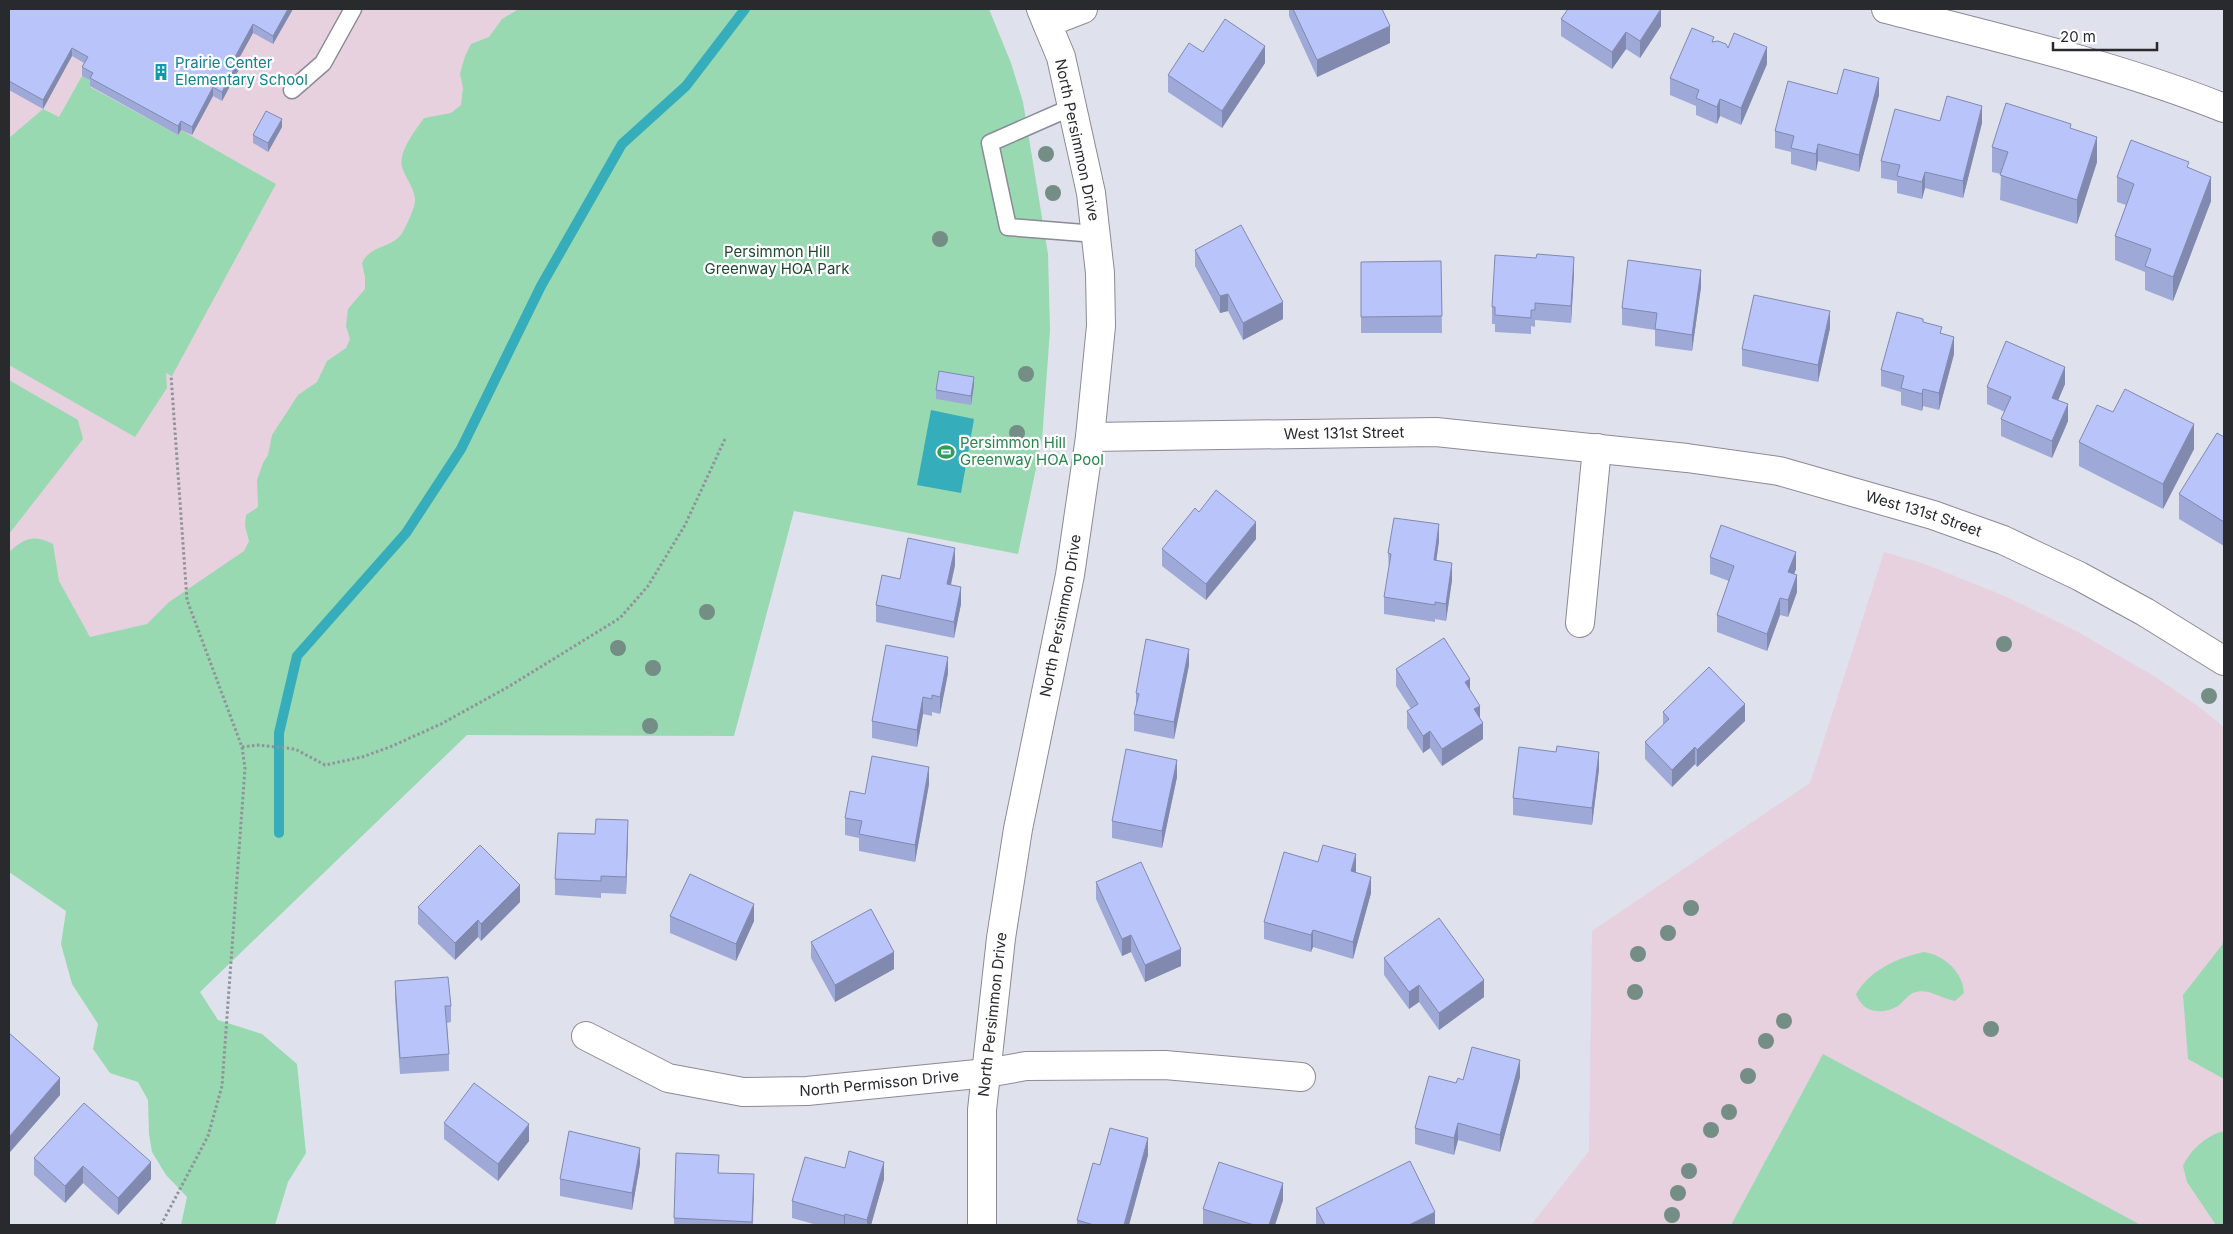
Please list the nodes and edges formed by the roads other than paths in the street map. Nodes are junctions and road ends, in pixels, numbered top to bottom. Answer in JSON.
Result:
{"nodes":[{"id":1,"x":353,"y":9,"type":"edge"},
{"id":2,"x":1083,"y":9,"type":"edge"},
{"id":3,"x":1886,"y":9,"type":"edge"},
{"id":4,"x":1044,"y":16,"type":"edge"},
{"id":5,"x":292,"y":90,"type":"dead end"},
{"id":6,"x":1072,"y":107,"type":"junction"},
{"id":7,"x":2224,"y":108,"type":"edge"},
{"id":8,"x":1096,"y":234,"type":"junction"},
{"id":9,"x":1090,"y":437,"type":"junction"},
{"id":10,"x":1597,"y":448,"type":"junction"},
{"id":11,"x":1580,"y":624,"type":"dead end"},
{"id":12,"x":2224,"y":661,"type":"edge"},
{"id":13,"x":586,"y":1036,"type":"dead end"},
{"id":14,"x":987,"y":1073,"type":"junction"},
{"id":15,"x":1301,"y":1077,"type":"dead end"},
{"id":16,"x":982,"y":1225,"type":"edge"}],
"edges":[{"from":1,"to":5,"type":"lane"},
{"from":2,"to":4,"type":"street"},
{"from":3,"to":7,"type":"street"},
{"from":4,"to":6,"type":"street","name":"North Persimmon Drive"},
{"from":6,"to":8,"type":"street","name":"North Persimmon Drive"},
{"from":6,"to":8,"type":"lane"},
{"from":8,"to":9,"type":"street","name":"North Persimmon Drive"},
{"from":9,"to":10,"type":"street","name":"West 131st Street"},
{"from":9,"to":14,"type":"street","name":"North Persimmon Drive"},
{"from":10,"to":11,"type":"street"},
{"from":10,"to":12,"type":"street","name":"West 131st Street"},
{"from":13,"to":14,"type":"street","name":"North Permisson Drive"},
{"from":14,"to":15,"type":"street","name":"North Permisson Drive"},
{"from":14,"to":16,"type":"street","name":"North Persimmon Drive"}]}
